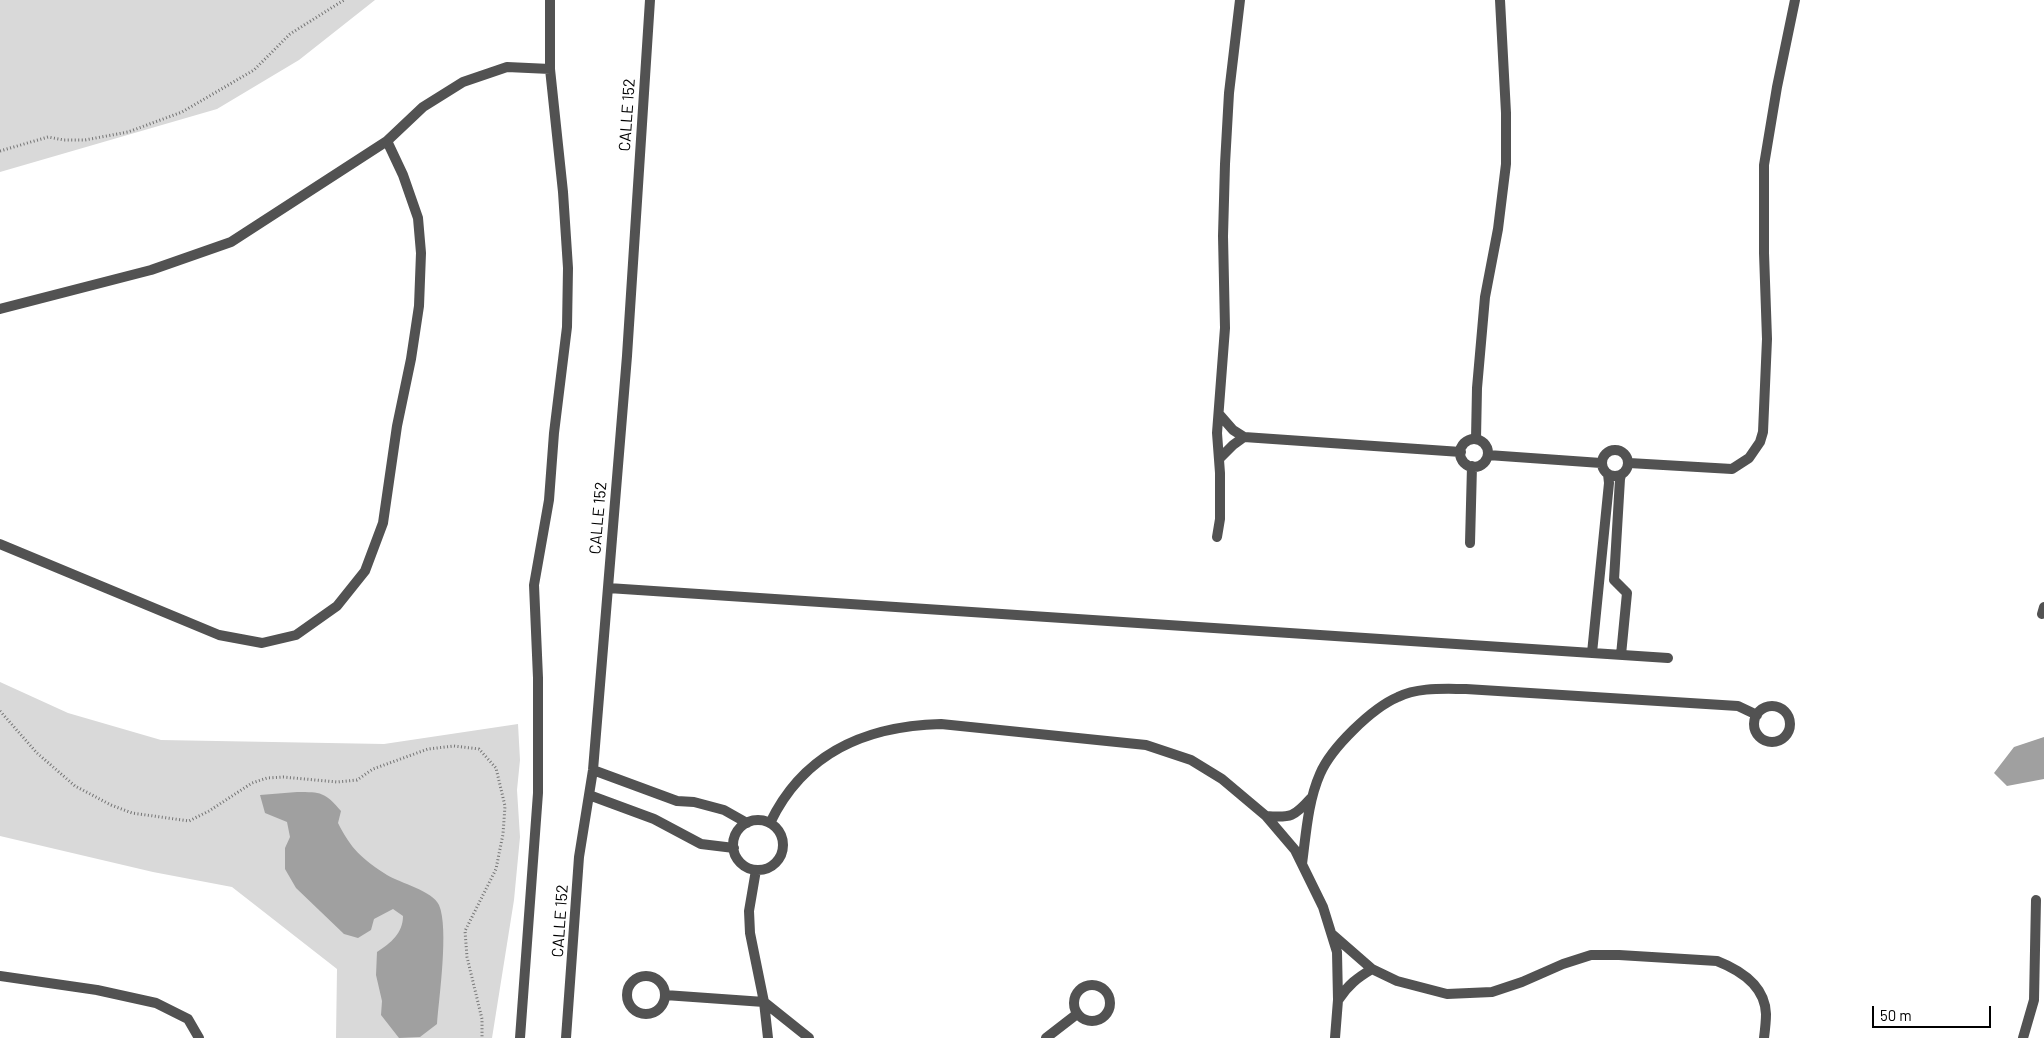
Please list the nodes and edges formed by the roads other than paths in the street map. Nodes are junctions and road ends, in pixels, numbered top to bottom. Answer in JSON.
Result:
{"nodes":[{"id":1,"x":550,"y":0,"type":"edge"},
{"id":2,"x":650,"y":0,"type":"edge"},
{"id":3,"x":1240,"y":0,"type":"edge"},
{"id":4,"x":1500,"y":0,"type":"edge"},
{"id":5,"x":1795,"y":0,"type":"edge"},
{"id":6,"x":550,"y":69,"type":"junction"},
{"id":7,"x":387,"y":141,"type":"junction"},
{"id":8,"x":0,"y":309,"type":"edge"},
{"id":9,"x":1219,"y":414,"type":"junction"},
{"id":10,"x":1244,"y":437,"type":"junction"},
{"id":11,"x":1476,"y":439,"type":"junction"},
{"id":12,"x":1460,"y":452,"type":"junction"},
{"id":13,"x":1488,"y":455,"type":"junction"},
{"id":14,"x":1220,"y":459,"type":"junction"},
{"id":15,"x":1601,"y":462,"type":"junction"},
{"id":16,"x":1628,"y":463,"type":"junction"},
{"id":17,"x":1472,"y":466,"type":"junction"},
{"id":18,"x":1608,"y":474,"type":"junction"},
{"id":19,"x":1621,"y":475,"type":"junction"},
{"id":20,"x":1217,"y":537,"type":"dead end"},
{"id":21,"x":1470,"y":543,"type":"dead end"},
{"id":22,"x":0,"y":544,"type":"edge"},
{"id":23,"x":608,"y":588,"type":"junction"},
{"id":24,"x":1592,"y":653,"type":"junction"},
{"id":25,"x":1621,"y":655,"type":"junction"},
{"id":26,"x":1668,"y":658,"type":"dead end"},
{"id":27,"x":1756,"y":715,"type":"dead end"},
{"id":28,"x":593,"y":770,"type":"junction"},
{"id":29,"x":589,"y":795,"type":"junction"},
{"id":30,"x":1314,"y":796,"type":"junction"},
{"id":31,"x":1266,"y":816,"type":"junction"},
{"id":32,"x":747,"y":823,"type":"junction"},
{"id":33,"x":770,"y":823,"type":"junction"},
{"id":34,"x":734,"y":848,"type":"junction"},
{"id":35,"x":1302,"y":864,"type":"junction"},
{"id":36,"x":756,"y":870,"type":"junction"},
{"id":37,"x":2036,"y":900,"type":"dead end"},
{"id":38,"x":1332,"y":934,"type":"junction"},
{"id":39,"x":1372,"y":970,"type":"junction"},
{"id":40,"x":0,"y":976,"type":"edge"},
{"id":41,"x":664,"y":995,"type":"dead end"},
{"id":42,"x":1338,"y":1000,"type":"junction"},
{"id":43,"x":764,"y":1002,"type":"junction"},
{"id":44,"x":1077,"y":1014,"type":"dead end"},
{"id":45,"x":199,"y":1038,"type":"edge"},
{"id":46,"x":520,"y":1038,"type":"edge"},
{"id":47,"x":566,"y":1038,"type":"edge"},
{"id":48,"x":768,"y":1038,"type":"edge"},
{"id":49,"x":809,"y":1038,"type":"edge"},
{"id":50,"x":1046,"y":1038,"type":"edge"},
{"id":51,"x":1335,"y":1038,"type":"edge"},
{"id":52,"x":1764,"y":1038,"type":"edge"},
{"id":53,"x":2023,"y":1038,"type":"edge"}],
"edges":[{"from":1,"to":6,"type":"street"},
{"from":2,"to":23,"type":"street","name":"CALLE 152"},
{"from":3,"to":9,"type":"street"},
{"from":4,"to":11,"type":"street"},
{"from":5,"to":16,"type":"street"},
{"from":6,"to":7,"type":"street"},
{"from":6,"to":46,"type":"street"},
{"from":7,"to":8,"type":"street"},
{"from":7,"to":22,"type":"street"},
{"from":9,"to":10,"type":"street"},
{"from":9,"to":14,"type":"street"},
{"from":10,"to":12,"type":"street"},
{"from":10,"to":14,"type":"street"},
{"from":11,"to":12,"type":"street"},
{"from":11,"to":13,"type":"street"},
{"from":12,"to":17,"type":"street"},
{"from":13,"to":15,"type":"street"},
{"from":13,"to":17,"type":"street"},
{"from":14,"to":20,"type":"street"},
{"from":15,"to":16,"type":"street"},
{"from":15,"to":18,"type":"street"},
{"from":16,"to":19,"type":"street"},
{"from":17,"to":21,"type":"street"},
{"from":18,"to":19,"type":"street"},
{"from":18,"to":24,"type":"street"},
{"from":19,"to":25,"type":"street"},
{"from":23,"to":24,"type":"street"},
{"from":23,"to":28,"type":"street","name":"CALLE 152"},
{"from":24,"to":25,"type":"street"},
{"from":25,"to":26,"type":"street"},
{"from":27,"to":30,"type":"street"},
{"from":28,"to":29,"type":"street","name":"CALLE 152"},
{"from":28,"to":32,"type":"street"},
{"from":29,"to":34,"type":"street"},
{"from":29,"to":47,"type":"street","name":"CALLE 152"},
{"from":30,"to":31,"type":"street"},
{"from":30,"to":35,"type":"street"},
{"from":31,"to":33,"type":"street"},
{"from":31,"to":35,"type":"street"},
{"from":32,"to":33,"type":"street"},
{"from":32,"to":34,"type":"street"},
{"from":33,"to":36,"type":"street"},
{"from":34,"to":36,"type":"street"},
{"from":35,"to":38,"type":"street"},
{"from":36,"to":43,"type":"street"},
{"from":37,"to":53,"type":"street"},
{"from":38,"to":39,"type":"street"},
{"from":38,"to":42,"type":"street"},
{"from":39,"to":42,"type":"street"},
{"from":39,"to":52,"type":"street"},
{"from":40,"to":45,"type":"street"},
{"from":41,"to":43,"type":"street"},
{"from":42,"to":51,"type":"street"},
{"from":43,"to":48,"type":"street"},
{"from":43,"to":49,"type":"street"},
{"from":44,"to":50,"type":"street"}]}
